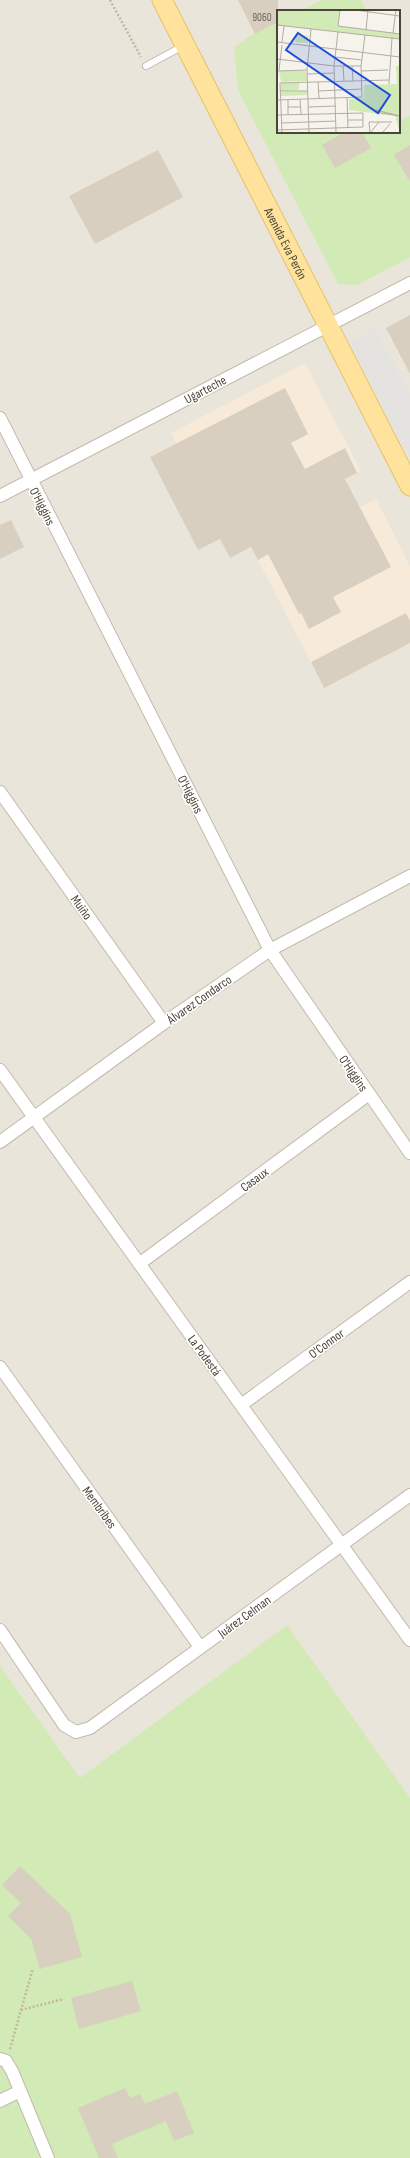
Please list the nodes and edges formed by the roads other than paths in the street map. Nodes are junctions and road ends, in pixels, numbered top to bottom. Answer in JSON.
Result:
{"nodes":[{"id":1,"x":162,"y":0,"type":"edge"},
{"id":2,"x":185,"y":45,"type":"junction"},
{"id":3,"x":146,"y":66,"type":"road end"},
{"id":4,"x":410,"y":283,"type":"edge"},
{"id":5,"x":327,"y":325,"type":"junction"},
{"id":6,"x":0,"y":418,"type":"edge"},
{"id":7,"x":30,"y":480,"type":"junction"},
{"id":8,"x":410,"y":486,"type":"edge"},
{"id":9,"x":0,"y":496,"type":"edge"},
{"id":10,"x":0,"y":792,"type":"edge"},
{"id":11,"x":410,"y":876,"type":"edge"},
{"id":12,"x":270,"y":950,"type":"junction"},
{"id":13,"x":164,"y":1023,"type":"junction"},
{"id":14,"x":0,"y":1070,"type":"edge"},
{"id":15,"x":369,"y":1094,"type":"junction"},
{"id":16,"x":34,"y":1117,"type":"junction"},
{"id":17,"x":0,"y":1142,"type":"edge"},
{"id":18,"x":410,"y":1153,"type":"edge"},
{"id":19,"x":139,"y":1264,"type":"junction"},
{"id":20,"x":410,"y":1282,"type":"edge"},
{"id":21,"x":0,"y":1367,"type":"edge"},
{"id":22,"x":241,"y":1405,"type":"junction"},
{"id":23,"x":410,"y":1495,"type":"edge"},
{"id":24,"x":342,"y":1545,"type":"junction"},
{"id":25,"x":0,"y":1630,"type":"edge"},
{"id":26,"x":410,"y":1640,"type":"edge"},
{"id":27,"x":200,"y":1647,"type":"junction"},
{"id":28,"x":3,"y":2060,"type":"edge"},
{"id":29,"x":20,"y":2091,"type":"junction"},
{"id":30,"x":0,"y":2101,"type":"edge"},
{"id":31,"x":48,"y":2158,"type":"edge"}],
"edges":[{"from":1,"to":2,"type":"main road","name":"Avenida Eva Perón"},
{"from":2,"to":3,"type":"lane"},
{"from":2,"to":5,"type":"main road","name":"Avenida Eva Perón"},
{"from":4,"to":5,"type":"street","name":"Ugarteche"},
{"from":5,"to":7,"type":"street","name":"Ugarteche"},
{"from":5,"to":8,"type":"main road","name":"Avenida Eva Perón"},
{"from":6,"to":7,"type":"street","name":"O'Higgins"},
{"from":7,"to":9,"type":"street","name":"Ugarteche"},
{"from":7,"to":12,"type":"street","name":"O'Higgins"},
{"from":10,"to":13,"type":"street","name":"Muiño"},
{"from":11,"to":12,"type":"street","name":"Álvarez Condarco"},
{"from":12,"to":13,"type":"street","name":"Álvarez Condarco"},
{"from":12,"to":15,"type":"street","name":"O'Higgins"},
{"from":13,"to":16,"type":"street","name":"Álvarez Condarco"},
{"from":14,"to":16,"type":"street","name":"La Podestá"},
{"from":15,"to":18,"type":"street","name":"O'Higgins"},
{"from":15,"to":19,"type":"street","name":"Casaux"},
{"from":16,"to":17,"type":"street","name":"Álvarez Condarco"},
{"from":16,"to":19,"type":"street","name":"La Podestá"},
{"from":19,"to":22,"type":"street","name":"La Podestá"},
{"from":20,"to":22,"type":"street","name":"O'Connor"},
{"from":21,"to":27,"type":"street","name":"Membribes"},
{"from":22,"to":24,"type":"street","name":"La Podestá"},
{"from":23,"to":24,"type":"street","name":"Juárez Celman"},
{"from":24,"to":26,"type":"street","name":"La Podestá"},
{"from":24,"to":27,"type":"street","name":"Juárez Celman"},
{"from":25,"to":27,"type":"street","name":"Juárez Celman"},
{"from":28,"to":29,"type":"street"},
{"from":29,"to":30,"type":"street"},
{"from":29,"to":31,"type":"street"}]}
